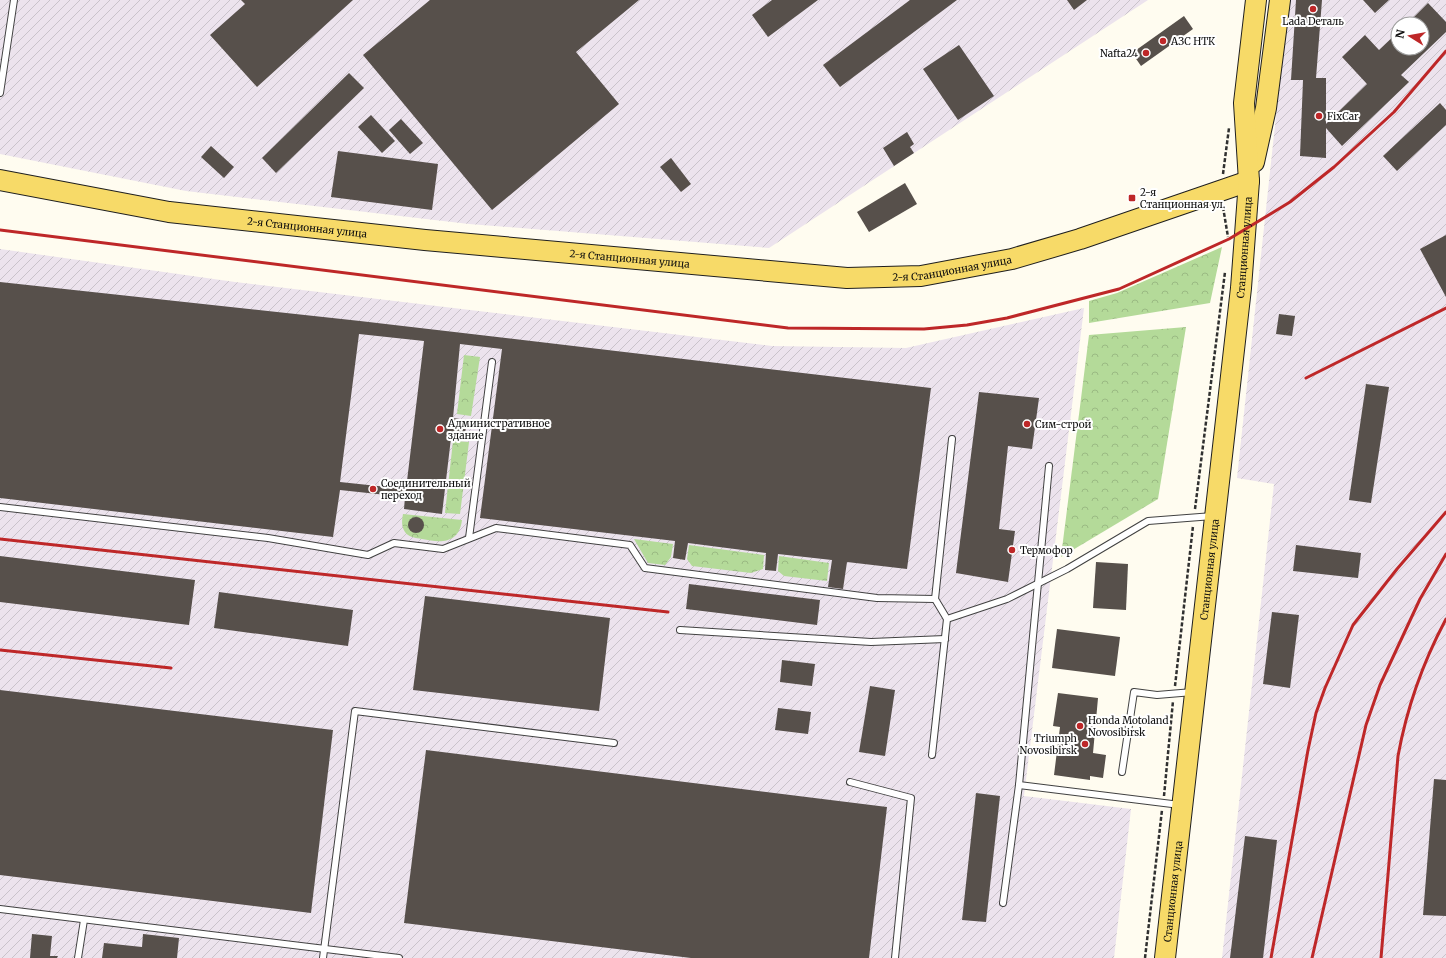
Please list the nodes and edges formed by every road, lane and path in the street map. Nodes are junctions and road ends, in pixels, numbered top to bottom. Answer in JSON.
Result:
{"nodes":[{"id":1,"x":14,"y":0,"type":"edge"},
{"id":2,"x":1256,"y":0,"type":"edge"},
{"id":3,"x":1280,"y":0,"type":"edge"},
{"id":4,"x":0,"y":93,"type":"edge"},
{"id":5,"x":0,"y":180,"type":"edge"},
{"id":6,"x":1249,"y":181,"type":"junction"},
{"id":7,"x":1221,"y":191,"type":"junction"},
{"id":8,"x":1229,"y":239,"type":"dead end"},
{"id":9,"x":1225,"y":270,"type":"dead end"},
{"id":10,"x":492,"y":362,"type":"dead end"},
{"id":11,"x":952,"y":439,"type":"dead end"},
{"id":12,"x":1049,"y":466,"type":"dead end"},
{"id":13,"x":0,"y":508,"type":"edge"},
{"id":14,"x":1215,"y":515,"type":"junction"},
{"id":15,"x":1194,"y":517,"type":"junction"},
{"id":16,"x":469,"y":538,"type":"junction"},
{"id":17,"x":1039,"y":582,"type":"junction"},
{"id":18,"x":934,"y":599,"type":"junction"},
{"id":19,"x":947,"y":619,"type":"junction"},
{"id":20,"x":680,"y":630,"type":"dead end"},
{"id":21,"x":944,"y":639,"type":"junction"},
{"id":22,"x":1195,"y":692,"type":"junction"},
{"id":23,"x":1174,"y":693,"type":"junction"},
{"id":24,"x":614,"y":743,"type":"dead end"},
{"id":25,"x":932,"y":755,"type":"dead end"},
{"id":26,"x":1122,"y":772,"type":"dead end"},
{"id":27,"x":850,"y":782,"type":"dead end"},
{"id":28,"x":1019,"y":785,"type":"junction"},
{"id":29,"x":1172,"y":804,"type":"junction"},
{"id":30,"x":1003,"y":903,"type":"dead end"},
{"id":31,"x":0,"y":909,"type":"edge"},
{"id":32,"x":84,"y":920,"type":"junction"},
{"id":33,"x":324,"y":949,"type":"junction"},
{"id":34,"x":78,"y":958,"type":"edge"},
{"id":35,"x":323,"y":958,"type":"edge"},
{"id":36,"x":399,"y":958,"type":"edge"},
{"id":37,"x":895,"y":958,"type":"edge"},
{"id":38,"x":1145,"y":958,"type":"edge"},
{"id":39,"x":1165,"y":958,"type":"edge"}],
"edges":[{"from":1,"to":4,"type":"lane"},
{"from":2,"to":6,"type":"main road","name":"Станционная улица"},
{"from":3,"to":6,"type":"main road","name":"Станционная улица"},
{"from":5,"to":7,"type":"main road","name":"2-я Станционная улица"},
{"from":6,"to":7,"type":"main road","name":"2-я Станционная улица"},
{"from":6,"to":14,"type":"main road","name":"Станционная улица"},
{"from":7,"to":8,"type":"path"},
{"from":9,"to":15,"type":"path"},
{"from":10,"to":16,"type":"lane"},
{"from":11,"to":18,"type":"lane"},
{"from":12,"to":17,"type":"lane"},
{"from":13,"to":16,"type":"lane"},
{"from":14,"to":15,"type":"lane"},
{"from":14,"to":22,"type":"main road","name":"Станционная улица"},
{"from":15,"to":17,"type":"lane"},
{"from":15,"to":23,"type":"path"},
{"from":16,"to":18,"type":"lane"},
{"from":17,"to":19,"type":"lane"},
{"from":17,"to":28,"type":"lane"},
{"from":18,"to":19,"type":"lane"},
{"from":19,"to":21,"type":"lane"},
{"from":20,"to":21,"type":"lane"},
{"from":21,"to":25,"type":"lane"},
{"from":22,"to":23,"type":"lane"},
{"from":22,"to":29,"type":"main road","name":"Станционная улица"},
{"from":23,"to":26,"type":"lane"},
{"from":23,"to":29,"type":"path"},
{"from":24,"to":33,"type":"lane"},
{"from":27,"to":37,"type":"lane"},
{"from":28,"to":29,"type":"lane"},
{"from":28,"to":30,"type":"lane"},
{"from":29,"to":38,"type":"path"},
{"from":29,"to":39,"type":"main road","name":"Станционная улица"},
{"from":31,"to":32,"type":"lane"},
{"from":32,"to":33,"type":"lane"},
{"from":32,"to":34,"type":"lane"},
{"from":33,"to":35,"type":"lane"},
{"from":33,"to":36,"type":"lane"}]}
